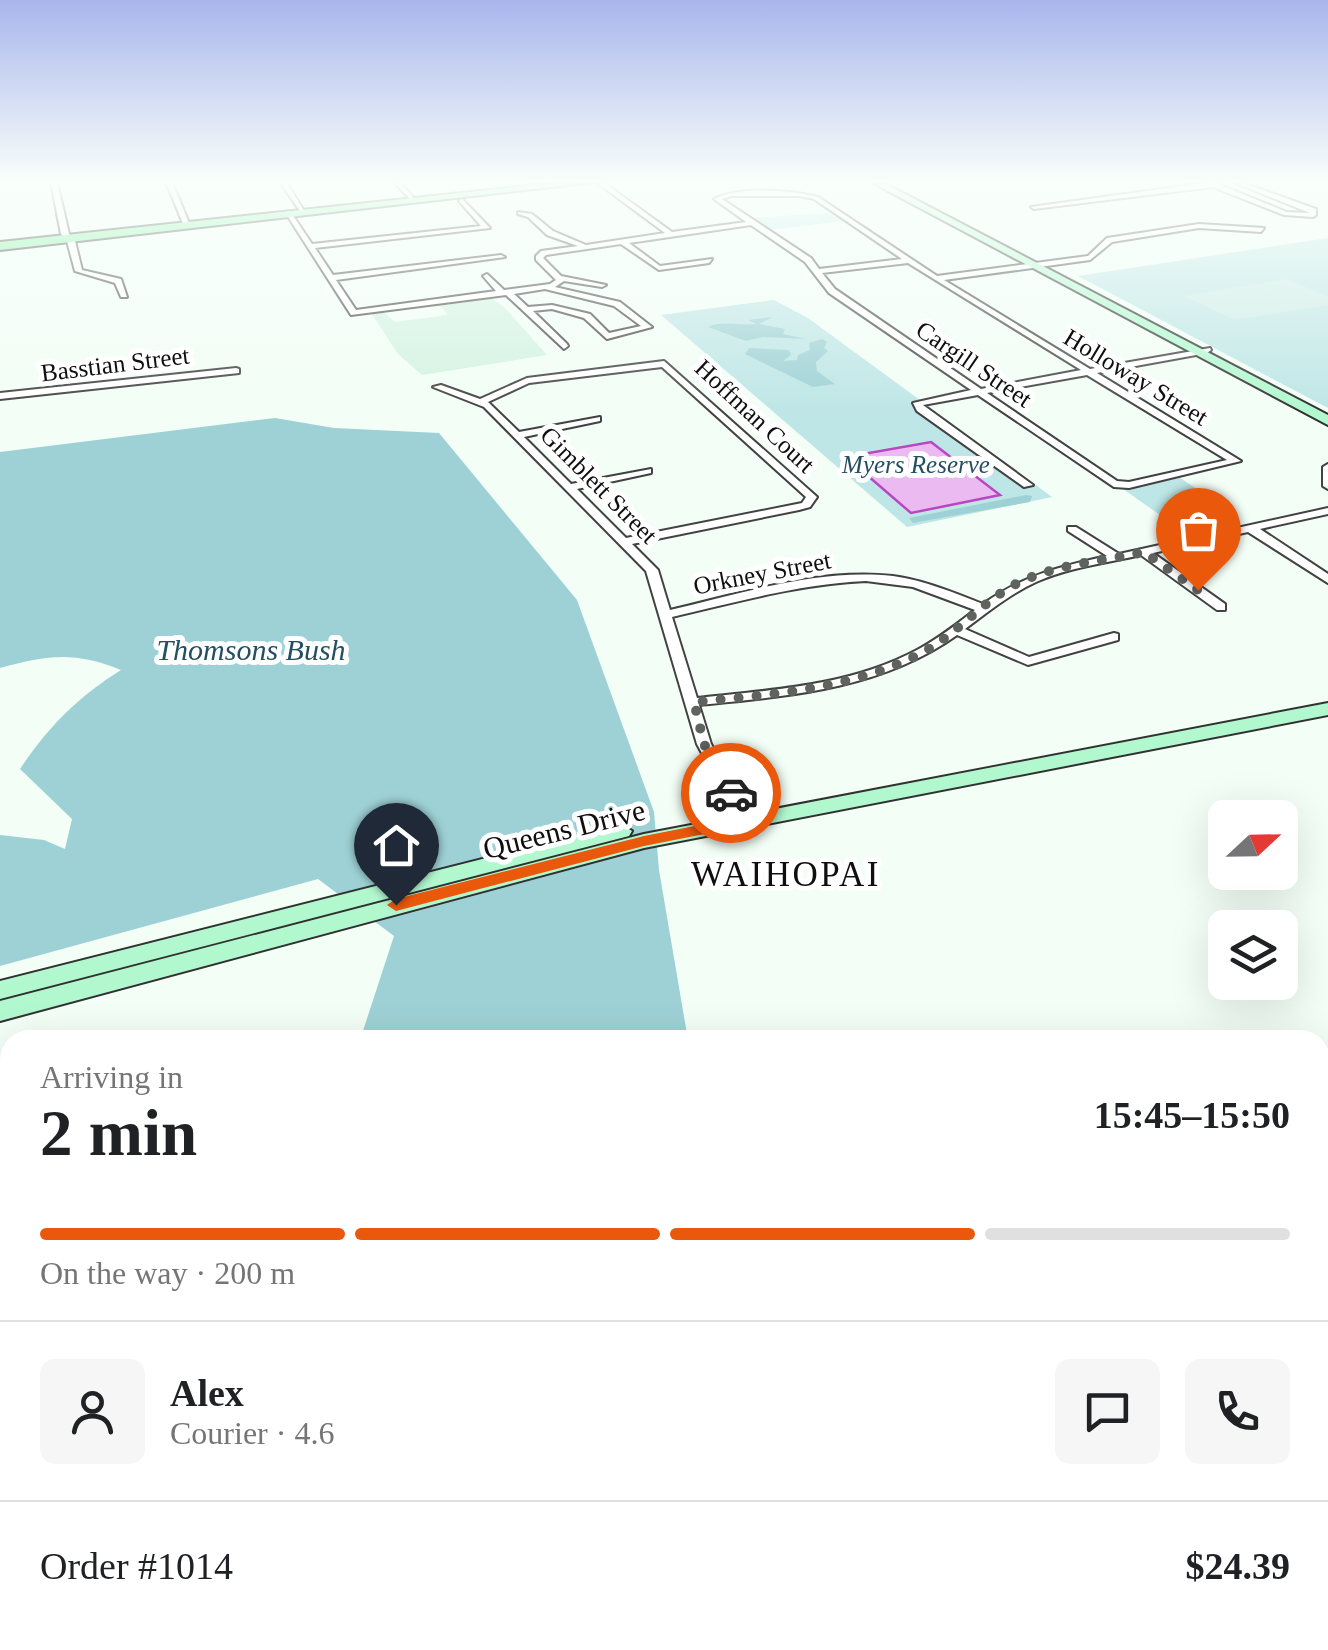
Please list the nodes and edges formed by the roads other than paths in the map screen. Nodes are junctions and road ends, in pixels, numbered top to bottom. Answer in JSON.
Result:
{"nodes":[{"id":1,"x":75,"y":259,"type":"edge"},
{"id":2,"x":319,"y":259,"type":"edge"},
{"id":3,"x":484,"y":259,"type":"edge"},
{"id":4,"x":540,"y":259,"type":"edge"},
{"id":5,"x":646,"y":259,"type":"edge"},
{"id":6,"x":802,"y":259,"type":"edge"},
{"id":7,"x":905,"y":259,"type":"edge"},
{"id":8,"x":1029,"y":259,"type":"edge"},
{"id":9,"x":1083,"y":259,"type":"edge"},
{"id":10,"x":468,"y":261,"type":"joint"},
{"id":11,"x":710,"y":261,"type":"dead end"},
{"id":12,"x":909,"y":262,"type":"junction"},
{"id":13,"x":1040,"y":265,"type":"junction"},
{"id":14,"x":818,"y":271,"type":"junction"},
{"id":15,"x":487,"y":276,"type":"dead end"},
{"id":16,"x":331,"y":278,"type":"junction"},
{"id":17,"x":559,"y":278,"type":"junction"},
{"id":18,"x":936,"y":280,"type":"junction"},
{"id":19,"x":602,"y":286,"type":"dead end"},
{"id":20,"x":544,"y":288,"type":"junction"},
{"id":21,"x":505,"y":293,"type":"junction"},
{"id":22,"x":124,"y":295,"type":"dead end"},
{"id":23,"x":530,"y":309,"type":"junction"},
{"id":24,"x":564,"y":346,"type":"dead end"},
{"id":25,"x":1202,"y":350,"type":"junction"},
{"id":26,"x":1088,"y":370,"type":"junction"},
{"id":27,"x":236,"y":371,"type":"dead end"},
{"id":28,"x":438,"y":388,"type":"dead end"},
{"id":29,"x":976,"y":391,"type":"junction"},
{"id":30,"x":0,"y":396,"type":"edge"},
{"id":31,"x":481,"y":402,"type":"junction"},
{"id":32,"x":1328,"y":413,"type":"edge"},
{"id":33,"x":597,"y":420,"type":"dead end"},
{"id":34,"x":1328,"y":421,"type":"edge"},
{"id":35,"x":518,"y":435,"type":"junction"},
{"id":36,"x":1328,"y":467,"type":"edge"},
{"id":37,"x":647,"y":471,"type":"dead end"},
{"id":38,"x":1114,"y":484,"type":"joint"},
{"id":39,"x":1028,"y":485,"type":"dead end"},
{"id":40,"x":1328,"y":486,"type":"edge"},
{"id":41,"x":570,"y":487,"type":"junction"},
{"id":42,"x":1328,"y":511,"type":"edge"},
{"id":43,"x":1250,"y":528,"type":"junction"},
{"id":44,"x":1072,"y":530,"type":"dead end"},
{"id":45,"x":624,"y":542,"type":"junction"},
{"id":46,"x":1144,"y":552,"type":"junction"},
{"id":47,"x":1118,"y":558,"type":"junction"},
{"id":48,"x":1328,"y":579,"type":"edge"},
{"id":49,"x":1221,"y":607,"type":"dead end"},
{"id":50,"x":982,"y":608,"type":"junction"},
{"id":51,"x":666,"y":615,"type":"junction"},
{"id":52,"x":958,"y":631,"type":"junction"},
{"id":53,"x":1114,"y":637,"type":"dead end"},
{"id":54,"x":694,"y":702,"type":"junction"},
{"id":55,"x":1317,"y":705,"type":"edge"},
{"id":56,"x":741,"y":814,"type":"junction"},
{"id":57,"x":72,"y":981,"type":"junction"},
{"id":58,"x":0,"y":990,"type":"edge"},
{"id":59,"x":0,"y":1011,"type":"edge"}],
"edges":[{"from":1,"to":22,"type":"street"},
{"from":2,"to":16,"type":"street"},
{"from":3,"to":10,"type":"street"},
{"from":4,"to":17,"type":"street"},
{"from":5,"to":11,"type":"street"},
{"from":6,"to":14,"type":"street","name":"Cargill Street"},
{"from":7,"to":12,"type":"street","name":"Holloway Street"},
{"from":8,"to":13,"type":"main road"},
{"from":9,"to":13,"type":"street"},
{"from":10,"to":16,"type":"street"},
{"from":12,"to":14,"type":"street"},
{"from":12,"to":18,"type":"street","name":"Holloway Street"},
{"from":13,"to":18,"type":"street"},
{"from":13,"to":25,"type":"main road"},
{"from":14,"to":29,"type":"street","name":"Cargill Street"},
{"from":15,"to":21,"type":"street"},
{"from":16,"to":21,"type":"street"},
{"from":17,"to":19,"type":"street"},
{"from":17,"to":20,"type":"street"},
{"from":18,"to":26,"type":"street","name":"Holloway Street"},
{"from":20,"to":21,"type":"street"},
{"from":20,"to":23,"type":"street"},
{"from":21,"to":23,"type":"street"},
{"from":23,"to":24,"type":"street"},
{"from":25,"to":26,"type":"street"},
{"from":25,"to":32,"type":"main road"},
{"from":25,"to":34,"type":"main road"},
{"from":26,"to":29,"type":"street"},
{"from":26,"to":38,"type":"street","name":"Holloway Street"},
{"from":27,"to":30,"type":"street","name":"Basstian Street"},
{"from":28,"to":31,"type":"street","name":"Gimblett Street"},
{"from":29,"to":38,"type":"street","name":"Cargill Street"},
{"from":29,"to":39,"type":"street"},
{"from":31,"to":35,"type":"street","name":"Gimblett Street"},
{"from":31,"to":45,"type":"street","name":"Hoffman Court"},
{"from":33,"to":35,"type":"street"},
{"from":35,"to":41,"type":"street","name":"Gimblett Street"},
{"from":36,"to":40,"type":"street"},
{"from":37,"to":41,"type":"street"},
{"from":41,"to":45,"type":"street","name":"Gimblett Street"},
{"from":42,"to":43,"type":"street"},
{"from":43,"to":46,"type":"street"},
{"from":43,"to":48,"type":"street"},
{"from":44,"to":47,"type":"street"},
{"from":45,"to":51,"type":"street","name":"Gimblett Street"},
{"from":46,"to":47,"type":"street"},
{"from":46,"to":49,"type":"street"},
{"from":47,"to":50,"type":"street"},
{"from":50,"to":51,"type":"street","name":"Orkney Street"},
{"from":50,"to":52,"type":"street"},
{"from":51,"to":54,"type":"street","name":"Gimblett Street"},
{"from":52,"to":53,"type":"street"},
{"from":52,"to":54,"type":"street"},
{"from":54,"to":56,"type":"street","name":"Gimblett Street"},
{"from":55,"to":56,"type":"main road","name":"Queens Drive"},
{"from":56,"to":57,"type":"main road","name":"Queens Drive"},
{"from":57,"to":58,"type":"main road","name":"Queens Drive"},
{"from":57,"to":59,"type":"main road","name":"Queens Drive"}]}
